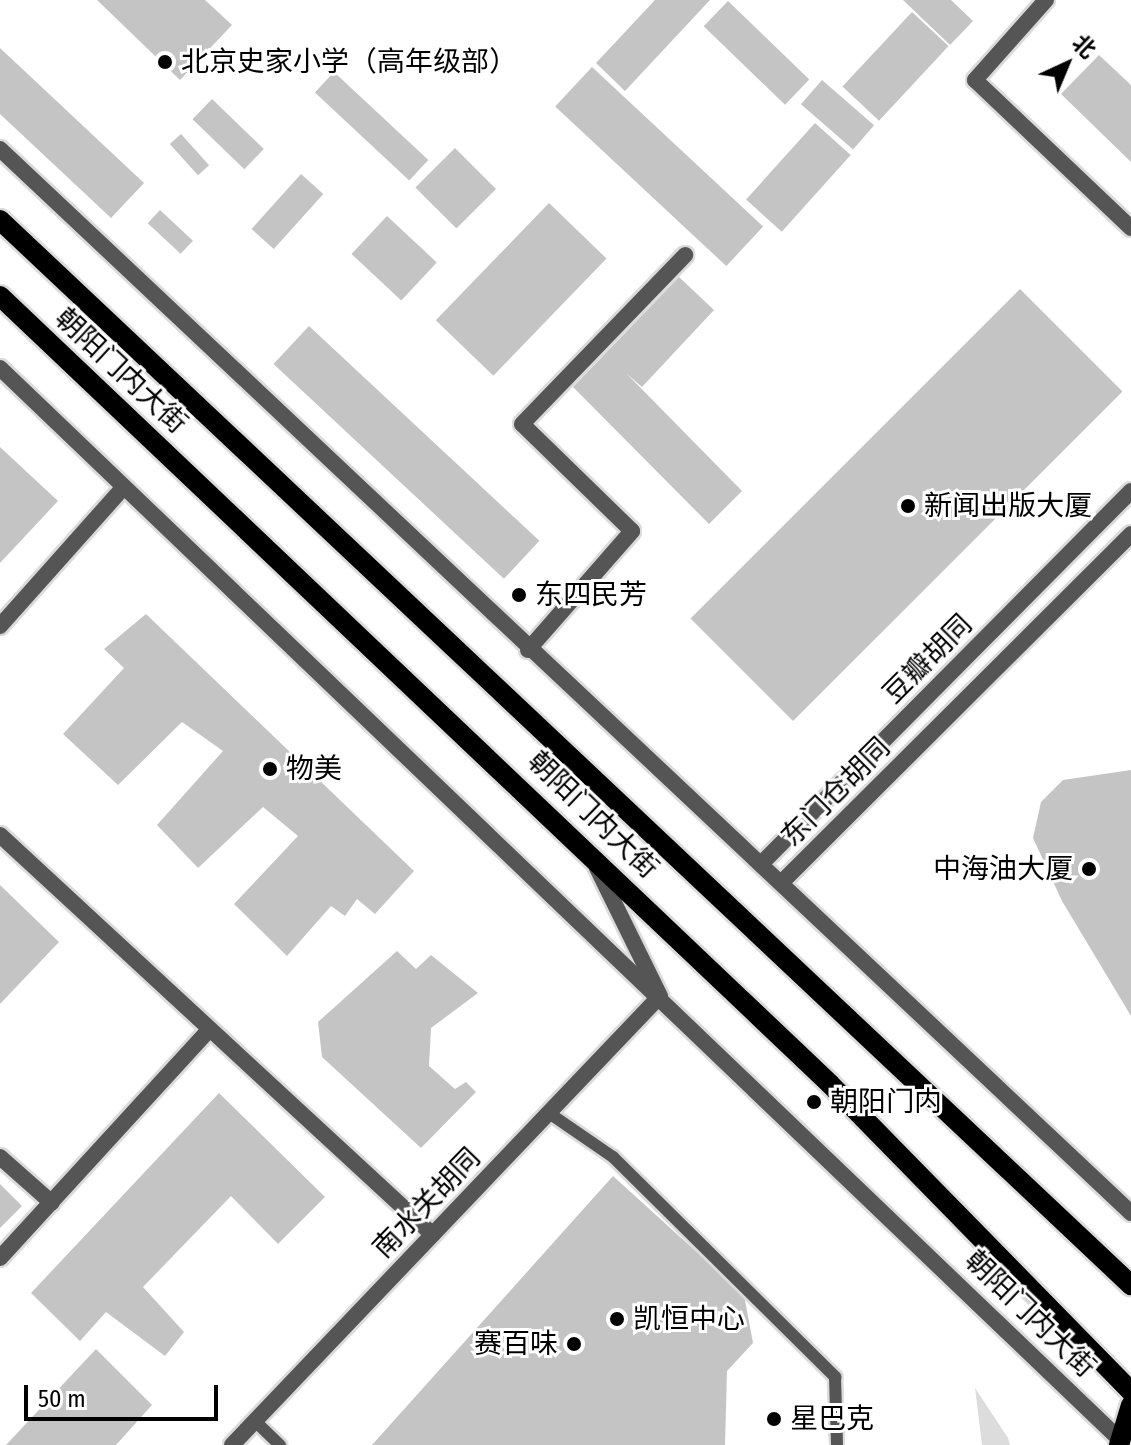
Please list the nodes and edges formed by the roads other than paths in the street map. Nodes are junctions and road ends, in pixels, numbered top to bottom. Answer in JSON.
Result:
{"nodes":[{"id":1,"x":1046,"y":0,"type":"edge"},
{"id":2,"x":0,"y":149,"type":"edge"},
{"id":3,"x":0,"y":220,"type":"edge"},
{"id":4,"x":1131,"y":228,"type":"edge"},
{"id":5,"x":685,"y":255,"type":"dead end"},
{"id":6,"x":0,"y":296,"type":"edge"},
{"id":7,"x":0,"y":368,"type":"edge"},
{"id":8,"x":124,"y":487,"type":"junction"},
{"id":9,"x":1131,"y":491,"type":"edge"},
{"id":10,"x":1131,"y":534,"type":"edge"},
{"id":11,"x":0,"y":626,"type":"edge"},
{"id":12,"x":528,"y":650,"type":"junction"},
{"id":13,"x":0,"y":835,"type":"edge"},
{"id":14,"x":588,"y":848,"type":"junction"},
{"id":15,"x":762,"y":863,"type":"junction"},
{"id":16,"x":782,"y":882,"type":"junction"},
{"id":17,"x":660,"y":996,"type":"junction"},
{"id":18,"x":207,"y":1032,"type":"junction"},
{"id":19,"x":549,"y":1113,"type":"junction"},
{"id":20,"x":0,"y":1157,"type":"edge"},
{"id":21,"x":52,"y":1203,"type":"junction"},
{"id":22,"x":1131,"y":1213,"type":"edge"},
{"id":23,"x":433,"y":1235,"type":"junction"},
{"id":24,"x":0,"y":1258,"type":"edge"},
{"id":25,"x":1131,"y":1285,"type":"edge"},
{"id":26,"x":1131,"y":1391,"type":"edge"},
{"id":27,"x":1131,"y":1405,"type":"edge"},
{"id":28,"x":255,"y":1421,"type":"junction"},
{"id":29,"x":1118,"y":1441,"type":"edge"},
{"id":30,"x":232,"y":1445,"type":"edge"},
{"id":31,"x":280,"y":1445,"type":"edge"},
{"id":32,"x":837,"y":1445,"type":"edge"}],
"edges":[{"from":1,"to":4,"type":"street"},
{"from":2,"to":12,"type":"street"},
{"from":3,"to":25,"type":"main road","name":"朝阳门内大街"},
{"from":5,"to":12,"type":"street"},
{"from":6,"to":14,"type":"main road","name":"朝阳门内大街"},
{"from":7,"to":8,"type":"street","name":"朝阳门内大街"},
{"from":8,"to":11,"type":"street"},
{"from":8,"to":17,"type":"street","name":"朝阳门内大街"},
{"from":9,"to":15,"type":"street","name":"豆瓣胡同"},
{"from":10,"to":16,"type":"street","name":"东门仓胡同"},
{"from":12,"to":15,"type":"street"},
{"from":13,"to":18,"type":"street"},
{"from":14,"to":17,"type":"street"},
{"from":14,"to":26,"type":"main road","name":"朝阳门内大街"},
{"from":15,"to":16,"type":"street"},
{"from":16,"to":22,"type":"street"},
{"from":17,"to":19,"type":"street","name":"南水关胡同"},
{"from":17,"to":29,"type":"street","name":"朝阳门内大街"},
{"from":18,"to":21,"type":"street"},
{"from":18,"to":23,"type":"street"},
{"from":19,"to":23,"type":"street","name":"南水关胡同"},
{"from":19,"to":32,"type":"lane"},
{"from":20,"to":21,"type":"street"},
{"from":21,"to":24,"type":"street"},
{"from":23,"to":28,"type":"street","name":"南水关胡同"},
{"from":27,"to":29,"type":"main road"},
{"from":28,"to":30,"type":"street","name":"南水关胡同"},
{"from":28,"to":31,"type":"lane"}]}
